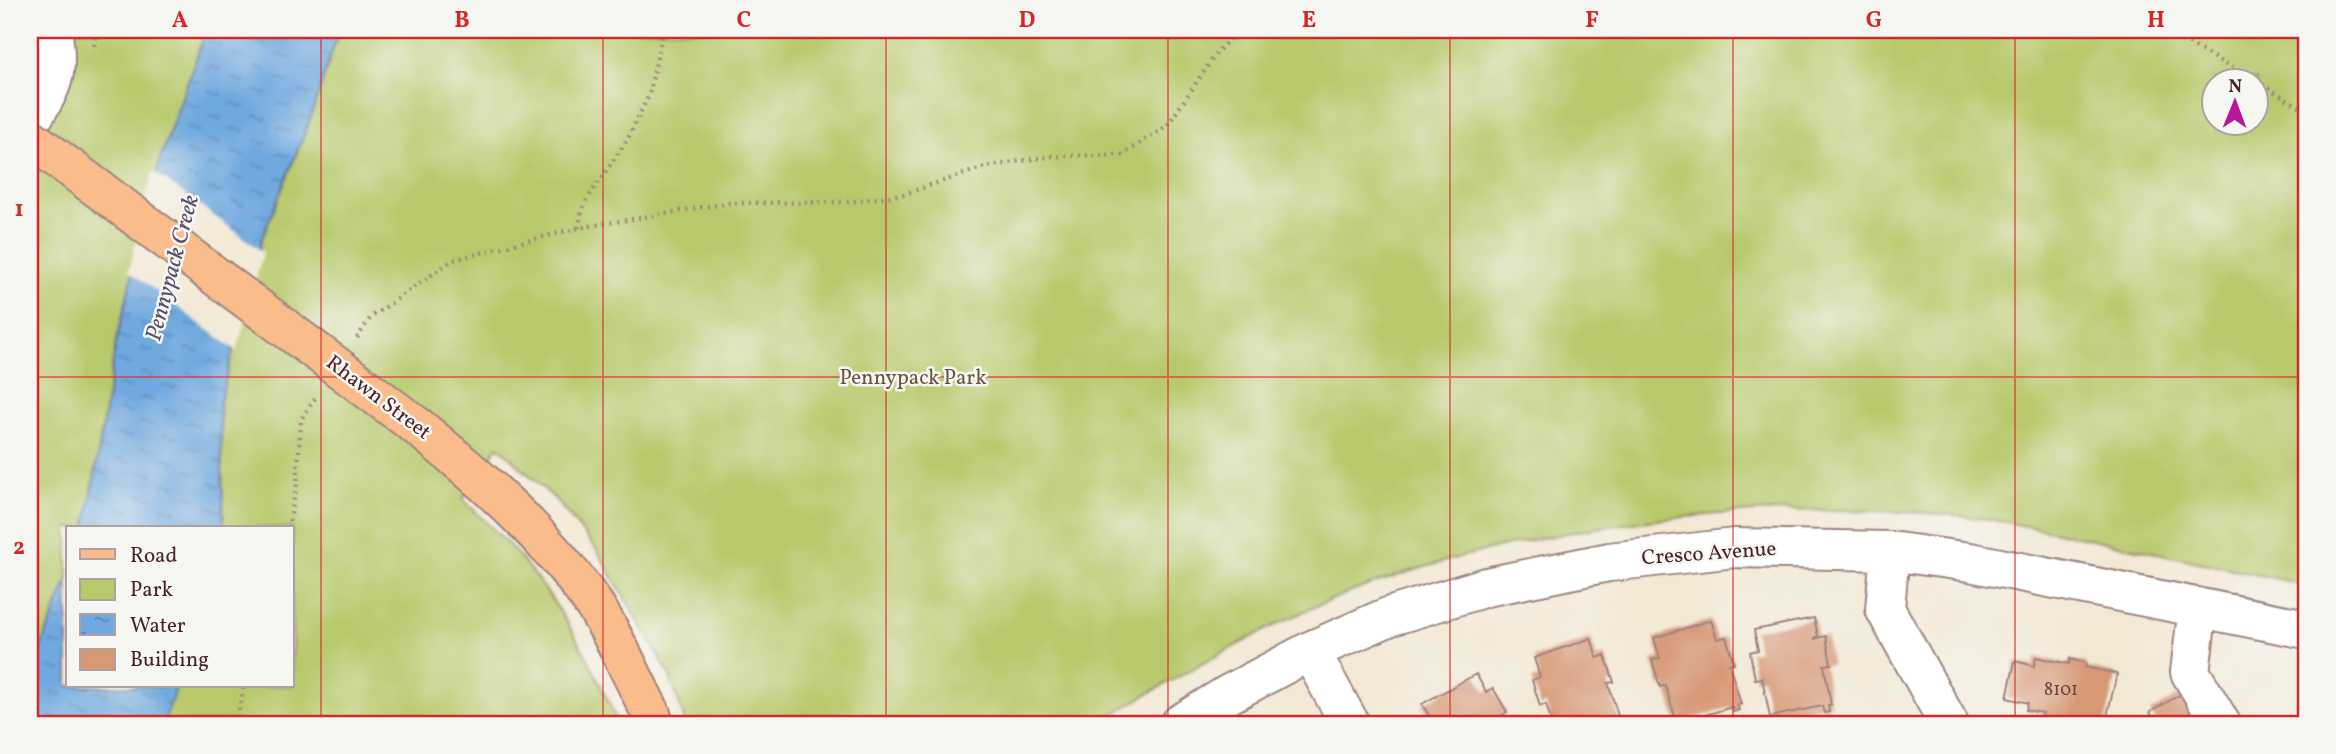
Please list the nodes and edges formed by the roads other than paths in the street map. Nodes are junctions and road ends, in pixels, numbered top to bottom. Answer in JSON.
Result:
{"nodes":[{"id":1,"x":52,"y":30,"type":"edge"},
{"id":2,"x":30,"y":122,"type":"edge"},
{"id":3,"x":30,"y":138,"type":"edge"},
{"id":4,"x":1890,"y":551,"type":"junction"},
{"id":5,"x":2198,"y":607,"type":"junction"},
{"id":6,"x":2306,"y":629,"type":"edge"},
{"id":7,"x":1310,"y":651,"type":"junction"},
{"id":8,"x":1947,"y":723,"type":"edge"},
{"id":9,"x":654,"y":724,"type":"edge"},
{"id":10,"x":1180,"y":724,"type":"edge"},
{"id":11,"x":1350,"y":724,"type":"edge"},
{"id":12,"x":2221,"y":724,"type":"edge"}],
"edges":[{"from":1,"to":2,"type":"street"},
{"from":3,"to":9,"type":"main road","name":"Rhawn Street","bridge":true},
{"from":4,"to":5,"type":"street","name":"Cresco Avenue"},
{"from":4,"to":7,"type":"street","name":"Cresco Avenue"},
{"from":4,"to":8,"type":"street"},
{"from":5,"to":6,"type":"street","name":"Cresco Avenue"},
{"from":5,"to":12,"type":"street"},
{"from":7,"to":10,"type":"street","name":"Cresco Avenue"},
{"from":7,"to":11,"type":"street"}]}
